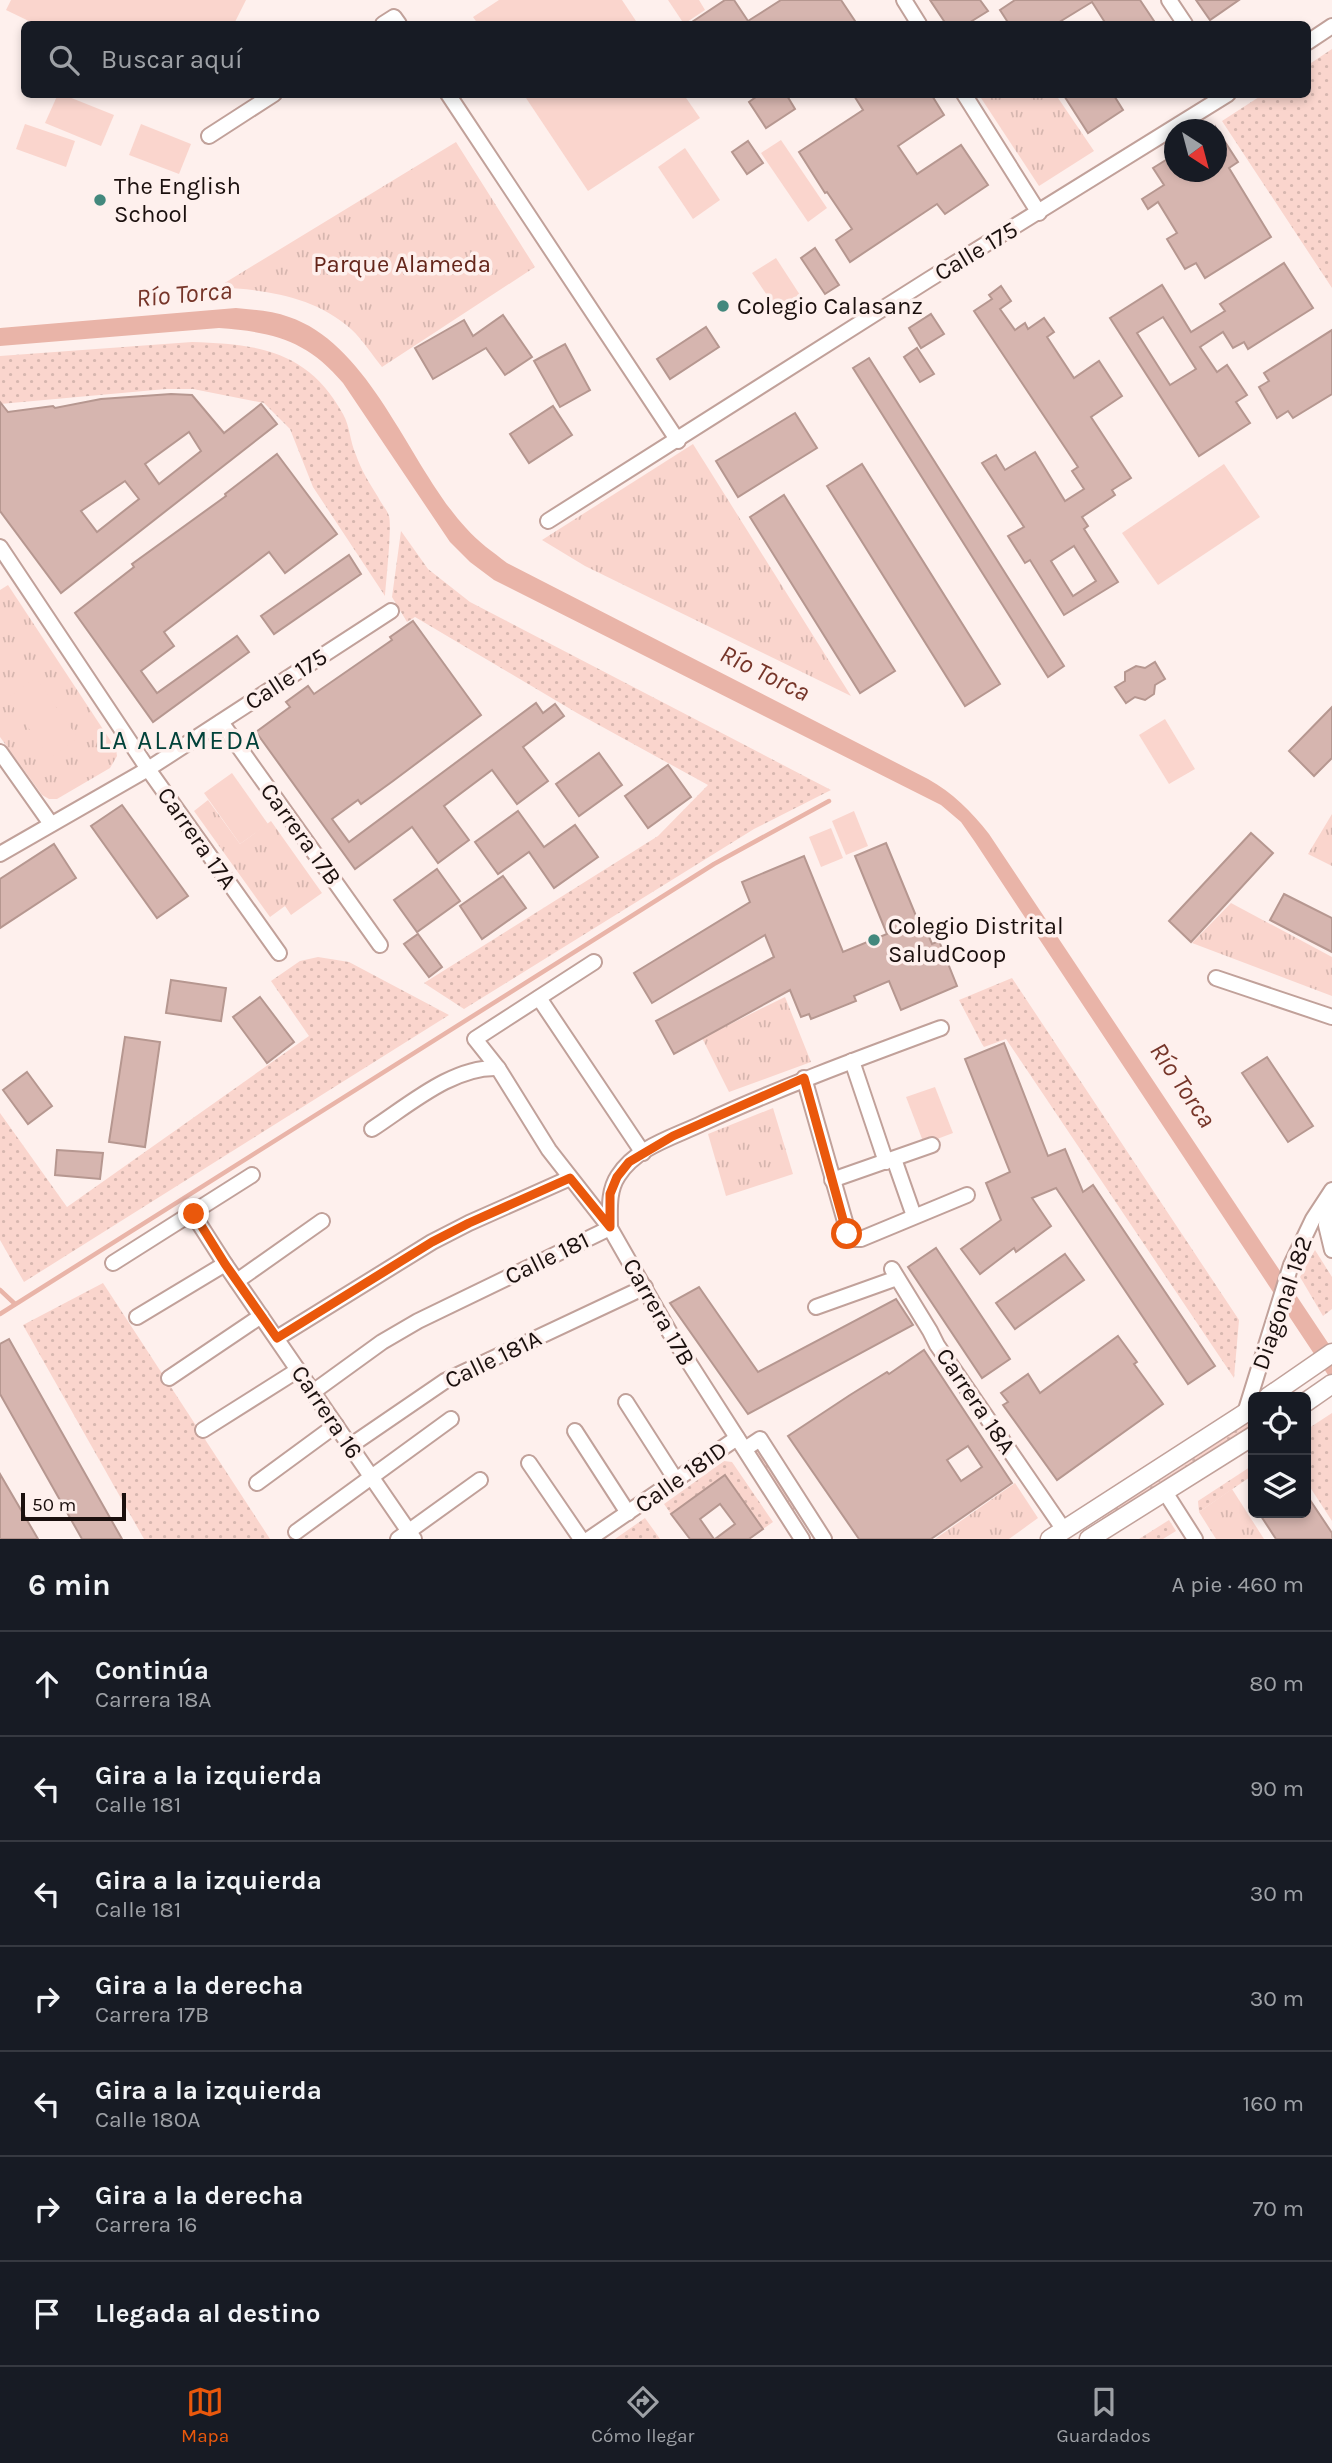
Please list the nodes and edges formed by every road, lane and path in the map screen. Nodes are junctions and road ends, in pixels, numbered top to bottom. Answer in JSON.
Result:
{"nodes":[{"id":1,"x":904,"y":0,"type":"edge"},
{"id":2,"x":1168,"y":0,"type":"edge"},
{"id":3,"x":917,"y":21,"type":"edge"},
{"id":4,"x":1183,"y":21,"type":"edge"},
{"id":5,"x":1332,"y":26,"type":"edge"},
{"id":6,"x":1311,"y":39,"type":"edge"},
{"id":7,"x":268,"y":98,"type":"edge"},
{"id":8,"x":451,"y":98,"type":"edge"},
{"id":9,"x":967,"y":98,"type":"edge"},
{"id":10,"x":1222,"y":98,"type":"edge"},
{"id":11,"x":209,"y":136,"type":"dead end"},
{"id":12,"x":1039,"y":213,"type":"junction"},
{"id":13,"x":678,"y":441,"type":"junction"},
{"id":14,"x":548,"y":521,"type":"dead end"},
{"id":15,"x":0,"y":547,"type":"edge"},
{"id":16,"x":391,"y":611,"type":"dead end"},
{"id":17,"x":221,"y":722,"type":"junction"},
{"id":18,"x":0,"y":752,"type":"edge"},
{"id":19,"x":148,"y":769,"type":"junction"},
{"id":20,"x":51,"y":824,"type":"junction"},
{"id":21,"x":0,"y":854,"type":"edge"},
{"id":22,"x":380,"y":945,"type":"dead end"},
{"id":23,"x":279,"y":953,"type":"dead end"},
{"id":24,"x":594,"y":962,"type":"dead end"},
{"id":25,"x":1216,"y":978,"type":"dead end"},
{"id":26,"x":539,"y":998,"type":"junction"},
{"id":27,"x":1332,"y":1017,"type":"edge"},
{"id":28,"x":941,"y":1028,"type":"dead end"},
{"id":29,"x":852,"y":1061,"type":"junction"},
{"id":30,"x":498,"y":1068,"type":"junction"},
{"id":31,"x":804,"y":1078,"type":"junction"},
{"id":32,"x":372,"y":1129,"type":"dead end"},
{"id":33,"x":932,"y":1145,"type":"dead end"},
{"id":34,"x":643,"y":1153,"type":"junction"},
{"id":35,"x":890,"y":1160,"type":"junction"},
{"id":36,"x":252,"y":1175,"type":"dead end"},
{"id":37,"x":570,"y":1178,"type":"junction"},
{"id":38,"x":832,"y":1180,"type":"junction"},
{"id":39,"x":1330,"y":1194,"type":"edge"},
{"id":40,"x":967,"y":1195,"type":"dead end"},
{"id":41,"x":194,"y":1214,"type":"junction"},
{"id":42,"x":914,"y":1216,"type":"junction"},
{"id":43,"x":322,"y":1221,"type":"dead end"},
{"id":44,"x":610,"y":1227,"type":"junction"},
{"id":45,"x":1332,"y":1250,"type":"edge"},
{"id":46,"x":113,"y":1263,"type":"dead end"},
{"id":47,"x":225,"y":1264,"type":"junction"},
{"id":48,"x":237,"y":1281,"type":"junction"},
{"id":49,"x":645,"y":1287,"type":"junction"},
{"id":50,"x":816,"y":1307,"type":"dead end"},
{"id":51,"x":261,"y":1316,"type":"junction"},
{"id":52,"x":137,"y":1317,"type":"dead end"},
{"id":53,"x":277,"y":1338,"type":"junction"},
{"id":54,"x":1332,"y":1353,"type":"edge"},
{"id":55,"x":298,"y":1370,"type":"junction"},
{"id":56,"x":169,"y":1378,"type":"dead end"},
{"id":57,"x":1332,"y":1384,"type":"edge"},
{"id":58,"x":313,"y":1392,"type":"junction"},
{"id":59,"x":1254,"y":1392,"type":"edge"},
{"id":60,"x":1275,"y":1392,"type":"edge"},
{"id":61,"x":1311,"y":1398,"type":"edge"},
{"id":62,"x":626,"y":1402,"type":"dead end"},
{"id":63,"x":1248,"y":1411,"type":"edge"},
{"id":64,"x":451,"y":1419,"type":"dead end"},
{"id":65,"x":336,"y":1425,"type":"junction"},
{"id":66,"x":203,"y":1430,"type":"dead end"},
{"id":67,"x":575,"y":1431,"type":"dead end"},
{"id":68,"x":1248,"y":1439,"type":"edge"},
{"id":69,"x":741,"y":1444,"type":"junction"},
{"id":70,"x":349,"y":1446,"type":"junction"},
{"id":71,"x":529,"y":1463,"type":"dead end"},
{"id":72,"x":371,"y":1478,"type":"junction"},
{"id":73,"x":480,"y":1480,"type":"dead end"},
{"id":74,"x":676,"y":1480,"type":"junction"},
{"id":75,"x":257,"y":1483,"type":"dead end"},
{"id":76,"x":1165,"y":1492,"type":"junction"},
{"id":77,"x":807,"y":1512,"type":"junction"},
{"id":78,"x":628,"y":1513,"type":"junction"},
{"id":79,"x":792,"y":1522,"type":"junction"},
{"id":80,"x":296,"y":1532,"type":"dead end"},
{"id":81,"x":1057,"y":1535,"type":"edge"},
{"id":82,"x":407,"y":1536,"type":"edge"},
{"id":83,"x":582,"y":1539,"type":"edge"},
{"id":84,"x":589,"y":1539,"type":"edge"},
{"id":85,"x":802,"y":1539,"type":"edge"},
{"id":86,"x":824,"y":1539,"type":"edge"},
{"id":87,"x":1089,"y":1539,"type":"edge"},
{"id":88,"x":1195,"y":1539,"type":"edge"}],
"edges":[{"from":1,"to":3,"type":"street"},
{"from":2,"to":4,"type":"street"},
{"from":5,"to":6,"type":"street"},
{"from":7,"to":11,"type":"street"},
{"from":8,"to":13,"type":"street"},
{"from":9,"to":12,"type":"street"},
{"from":10,"to":12,"type":"street","name":"Calle 175"},
{"from":12,"to":13,"type":"street","name":"Calle 175"},
{"from":13,"to":14,"type":"street","name":"Calle 175"},
{"from":15,"to":19,"type":"street","name":"Carrera 17A"},
{"from":16,"to":17,"type":"street","name":"Calle 175"},
{"from":17,"to":19,"type":"street","name":"Calle 175"},
{"from":17,"to":22,"type":"street","name":"Carrera 17B"},
{"from":18,"to":20,"type":"street"},
{"from":19,"to":20,"type":"street","name":"Calle 175"},
{"from":19,"to":23,"type":"street","name":"Carrera 17A"},
{"from":20,"to":21,"type":"street","name":"Calle 175"},
{"from":24,"to":26,"type":"street"},
{"from":25,"to":27,"type":"street"},
{"from":26,"to":30,"type":"street","name":"Carrera 17B"},
{"from":26,"to":34,"type":"street"},
{"from":28,"to":29,"type":"street","name":"Calle 181"},
{"from":29,"to":31,"type":"street","name":"Calle 181"},
{"from":29,"to":35,"type":"street"},
{"from":30,"to":32,"type":"street"},
{"from":30,"to":37,"type":"street","name":"Carrera 17B"},
{"from":31,"to":34,"type":"street","name":"Calle 181"},
{"from":31,"to":38,"type":"street"},
{"from":33,"to":35,"type":"street"},
{"from":34,"to":44,"type":"street","name":"Calle 181"},
{"from":35,"to":38,"type":"street"},
{"from":35,"to":42,"type":"street"},
{"from":36,"to":41,"type":"street"},
{"from":37,"to":44,"type":"street","name":"Carrera 17B"},
{"from":37,"to":53,"type":"street"},
{"from":38,"to":42,"type":"street"},
{"from":39,"to":45,"type":"street","name":"Diagonal 182"},
{"from":39,"to":59,"type":"street","name":"Diagonal 182"},
{"from":40,"to":42,"type":"street"},
{"from":41,"to":46,"type":"street"},
{"from":41,"to":47,"type":"street","name":"Carrera 16"},
{"from":43,"to":48,"type":"street"},
{"from":44,"to":49,"type":"street","name":"Carrera 17B"},
{"from":44,"to":58,"type":"street","name":"Calle 181"},
{"from":47,"to":48,"type":"street","name":"Carrera 16"},
{"from":47,"to":52,"type":"street"},
{"from":48,"to":51,"type":"street","name":"Carrera 16"},
{"from":49,"to":69,"type":"street","name":"Carrera 17B"},
{"from":49,"to":70,"type":"street","name":"Calle 181A"},
{"from":50,"to":81,"type":"street","name":"Carrera 18A"},
{"from":51,"to":53,"type":"street","name":"Carrera 16"},
{"from":51,"to":56,"type":"street"},
{"from":53,"to":55,"type":"street","name":"Carrera 16"},
{"from":54,"to":60,"type":"main road"},
{"from":55,"to":58,"type":"street","name":"Carrera 16"},
{"from":55,"to":66,"type":"street"},
{"from":57,"to":61,"type":"main road"},
{"from":58,"to":65,"type":"street","name":"Carrera 16"},
{"from":62,"to":74,"type":"street"},
{"from":63,"to":81,"type":"main road"},
{"from":64,"to":72,"type":"street"},
{"from":65,"to":70,"type":"street","name":"Carrera 16"},
{"from":65,"to":75,"type":"street"},
{"from":67,"to":78,"type":"street"},
{"from":68,"to":76,"type":"main road"},
{"from":69,"to":74,"type":"street","name":"Calle 181D"},
{"from":69,"to":77,"type":"street"},
{"from":69,"to":79,"type":"street","name":"Carrera 17B"},
{"from":70,"to":72,"type":"street","name":"Carrera 16"},
{"from":71,"to":83,"type":"street"},
{"from":72,"to":80,"type":"street"},
{"from":72,"to":82,"type":"street","name":"Carrera 16"},
{"from":73,"to":82,"type":"street"},
{"from":74,"to":78,"type":"street","name":"Calle 181D"},
{"from":76,"to":87,"type":"main road"},
{"from":76,"to":88,"type":"street"},
{"from":77,"to":79,"type":"street"},
{"from":77,"to":86,"type":"street"},
{"from":78,"to":84,"type":"street","name":"Calle 181D"},
{"from":79,"to":85,"type":"street","name":"Carrera 17B"}]}
